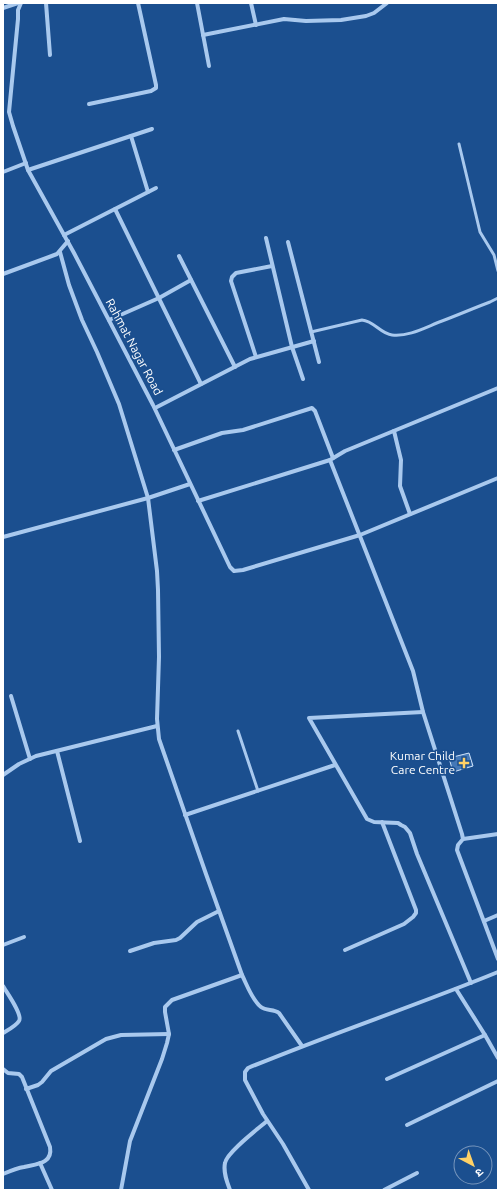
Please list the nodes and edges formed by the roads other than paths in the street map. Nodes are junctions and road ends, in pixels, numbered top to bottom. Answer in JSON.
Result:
{"nodes":[{"id":1,"x":18,"y":3,"type":"edge"},
{"id":2,"x":21,"y":3,"type":"edge"},
{"id":3,"x":46,"y":3,"type":"edge"},
{"id":4,"x":138,"y":3,"type":"edge"},
{"id":5,"x":197,"y":3,"type":"edge"},
{"id":6,"x":251,"y":3,"type":"edge"},
{"id":7,"x":388,"y":3,"type":"edge"},
{"id":8,"x":3,"y":8,"type":"edge"},
{"id":9,"x":256,"y":24,"type":"junction"},
{"id":10,"x":203,"y":35,"type":"junction"},
{"id":11,"x":50,"y":55,"type":"dead end"},
{"id":12,"x":209,"y":66,"type":"dead end"},
{"id":13,"x":89,"y":104,"type":"dead end"},
{"id":14,"x":152,"y":129,"type":"dead end"},
{"id":15,"x":131,"y":136,"type":"junction"},
{"id":16,"x":459,"y":144,"type":"dead end"},
{"id":17,"x":26,"y":164,"type":"junction"},
{"id":18,"x":28,"y":170,"type":"junction"},
{"id":19,"x":3,"y":172,"type":"edge"},
{"id":20,"x":156,"y":188,"type":"dead end"},
{"id":21,"x":148,"y":192,"type":"junction"},
{"id":22,"x":115,"y":209,"type":"junction"},
{"id":23,"x":64,"y":235,"type":"junction"},
{"id":24,"x":266,"y":238,"type":"dead end"},
{"id":25,"x":68,"y":241,"type":"junction"},
{"id":26,"x":288,"y":242,"type":"dead end"},
{"id":27,"x":60,"y":252,"type":"junction"},
{"id":28,"x":179,"y":256,"type":"dead end"},
{"id":29,"x":272,"y":266,"type":"junction"},
{"id":30,"x":498,"y":271,"type":"edge"},
{"id":31,"x":3,"y":274,"type":"edge"},
{"id":32,"x":191,"y":280,"type":"junction"},
{"id":33,"x":159,"y":298,"type":"junction"},
{"id":34,"x":498,"y":298,"type":"edge"},
{"id":35,"x":109,"y":320,"type":"junction"},
{"id":36,"x":311,"y":332,"type":"junction"},
{"id":37,"x":314,"y":341,"type":"junction"},
{"id":38,"x":292,"y":347,"type":"junction"},
{"id":39,"x":256,"y":357,"type":"junction"},
{"id":40,"x":319,"y":362,"type":"dead end"},
{"id":41,"x":235,"y":367,"type":"junction"},
{"id":42,"x":303,"y":378,"type":"dead end"},
{"id":43,"x":201,"y":384,"type":"junction"},
{"id":44,"x":498,"y":388,"type":"edge"},
{"id":45,"x":155,"y":408,"type":"junction"},
{"id":46,"x":394,"y":431,"type":"junction"},
{"id":47,"x":174,"y":450,"type":"junction"},
{"id":48,"x":332,"y":459,"type":"junction"},
{"id":49,"x":498,"y":478,"type":"edge"},
{"id":50,"x":190,"y":484,"type":"junction"},
{"id":51,"x":148,"y":498,"type":"junction"},
{"id":52,"x":198,"y":501,"type":"junction"},
{"id":53,"x":410,"y":514,"type":"junction"},
{"id":54,"x":360,"y":535,"type":"junction"},
{"id":55,"x":3,"y":536,"type":"edge"},
{"id":56,"x":11,"y":696,"type":"dead end"},
{"id":57,"x":424,"y":712,"type":"junction"},
{"id":58,"x":158,"y":726,"type":"junction"},
{"id":59,"x":238,"y":731,"type":"dead end"},
{"id":60,"x":56,"y":751,"type":"junction"},
{"id":61,"x":30,"y":759,"type":"junction"},
{"id":62,"x":335,"y":766,"type":"junction"},
{"id":63,"x":3,"y":775,"type":"edge"},
{"id":64,"x":258,"y":791,"type":"junction"},
{"id":65,"x":185,"y":815,"type":"junction"},
{"id":66,"x":382,"y":822,"type":"junction"},
{"id":67,"x":498,"y":834,"type":"edge"},
{"id":68,"x":463,"y":839,"type":"junction"},
{"id":69,"x":80,"y":841,"type":"dead end"},
{"id":70,"x":219,"y":911,"type":"junction"},
{"id":71,"x":498,"y":915,"type":"edge"},
{"id":72,"x":484,"y":921,"type":"junction"},
{"id":73,"x":24,"y":937,"type":"dead end"},
{"id":74,"x":3,"y":945,"type":"edge"},
{"id":75,"x":345,"y":950,"type":"dead end"},
{"id":76,"x":130,"y":951,"type":"dead end"},
{"id":77,"x":498,"y":959,"type":"edge"},
{"id":78,"x":498,"y":972,"type":"edge"},
{"id":79,"x":242,"y":975,"type":"junction"},
{"id":80,"x":471,"y":983,"type":"junction"},
{"id":81,"x":3,"y":986,"type":"edge"},
{"id":82,"x":456,"y":989,"type":"junction"},
{"id":83,"x":3,"y":1033,"type":"edge"},
{"id":84,"x":169,"y":1034,"type":"junction"},
{"id":85,"x":485,"y":1035,"type":"junction"},
{"id":86,"x":302,"y":1046,"type":"junction"},
{"id":87,"x":498,"y":1058,"type":"edge"},
{"id":88,"x":3,"y":1069,"type":"edge"},
{"id":89,"x":387,"y":1079,"type":"dead end"},
{"id":90,"x":498,"y":1081,"type":"edge"},
{"id":91,"x":26,"y":1089,"type":"junction"},
{"id":92,"x":267,"y":1121,"type":"junction"},
{"id":93,"x":407,"y":1125,"type":"dead end"},
{"id":94,"x":40,"y":1163,"type":"junction"},
{"id":95,"x":417,"y":1173,"type":"dead end"},
{"id":96,"x":3,"y":1174,"type":"edge"},
{"id":97,"x":52,"y":1190,"type":"edge"},
{"id":98,"x":122,"y":1190,"type":"edge"},
{"id":99,"x":230,"y":1190,"type":"edge"},
{"id":100,"x":309,"y":1190,"type":"edge"},
{"id":101,"x":384,"y":1190,"type":"edge"}],
"edges":[{"from":1,"to":8,"type":"street"},
{"from":2,"to":17,"type":"street","name":"Rahmat Nagar Road"},
{"from":3,"to":11,"type":"street"},
{"from":4,"to":13,"type":"street"},
{"from":5,"to":10,"type":"street"},
{"from":6,"to":9,"type":"street"},
{"from":7,"to":9,"type":"street"},
{"from":9,"to":10,"type":"street"},
{"from":10,"to":12,"type":"street"},
{"from":14,"to":15,"type":"street"},
{"from":15,"to":18,"type":"street"},
{"from":15,"to":21,"type":"street"},
{"from":16,"to":30,"type":"lane"},
{"from":17,"to":18,"type":"street","name":"Rahmat Nagar Road"},
{"from":17,"to":19,"type":"street"},
{"from":18,"to":23,"type":"street","name":"Rahmat Nagar Road"},
{"from":20,"to":21,"type":"street"},
{"from":21,"to":22,"type":"street"},
{"from":22,"to":23,"type":"street"},
{"from":22,"to":33,"type":"street"},
{"from":23,"to":25,"type":"street","name":"Rahmat Nagar Road"},
{"from":24,"to":29,"type":"street"},
{"from":25,"to":27,"type":"street"},
{"from":25,"to":35,"type":"street","name":"Rahmat Nagar Road"},
{"from":26,"to":36,"type":"street"},
{"from":27,"to":31,"type":"street"},
{"from":27,"to":51,"type":"street"},
{"from":28,"to":32,"type":"street"},
{"from":29,"to":38,"type":"street"},
{"from":29,"to":39,"type":"street"},
{"from":32,"to":33,"type":"street"},
{"from":32,"to":41,"type":"street"},
{"from":33,"to":35,"type":"street"},
{"from":33,"to":43,"type":"street"},
{"from":34,"to":36,"type":"lane"},
{"from":35,"to":45,"type":"street","name":"Rahmat Nagar Road"},
{"from":36,"to":37,"type":"street"},
{"from":37,"to":38,"type":"street"},
{"from":37,"to":40,"type":"street"},
{"from":38,"to":39,"type":"street"},
{"from":38,"to":42,"type":"street"},
{"from":39,"to":41,"type":"street"},
{"from":41,"to":43,"type":"street"},
{"from":43,"to":45,"type":"street"},
{"from":44,"to":46,"type":"street"},
{"from":45,"to":47,"type":"street","name":"Rahmat Nagar Road"},
{"from":46,"to":48,"type":"street"},
{"from":46,"to":53,"type":"street"},
{"from":47,"to":48,"type":"street"},
{"from":47,"to":50,"type":"street","name":"Rahmat Nagar Road"},
{"from":48,"to":52,"type":"street"},
{"from":48,"to":54,"type":"street"},
{"from":49,"to":53,"type":"street"},
{"from":50,"to":51,"type":"street"},
{"from":50,"to":52,"type":"street","name":"Rahmat Nagar Road"},
{"from":51,"to":55,"type":"street"},
{"from":51,"to":58,"type":"street"},
{"from":52,"to":54,"type":"street","name":"Rahmat Nagar Road"},
{"from":53,"to":54,"type":"street"},
{"from":54,"to":57,"type":"street"},
{"from":56,"to":61,"type":"street"},
{"from":57,"to":62,"type":"street"},
{"from":57,"to":68,"type":"street"},
{"from":58,"to":60,"type":"street"},
{"from":58,"to":65,"type":"street"},
{"from":59,"to":64,"type":"lane"},
{"from":60,"to":61,"type":"street"},
{"from":60,"to":69,"type":"street"},
{"from":61,"to":63,"type":"street"},
{"from":62,"to":64,"type":"street"},
{"from":62,"to":66,"type":"street"},
{"from":64,"to":65,"type":"street"},
{"from":65,"to":70,"type":"street"},
{"from":66,"to":75,"type":"street"},
{"from":66,"to":80,"type":"street"},
{"from":67,"to":68,"type":"street"},
{"from":68,"to":72,"type":"street"},
{"from":70,"to":76,"type":"street"},
{"from":70,"to":79,"type":"street"},
{"from":71,"to":72,"type":"street"},
{"from":72,"to":77,"type":"street"},
{"from":73,"to":74,"type":"street"},
{"from":78,"to":80,"type":"street"},
{"from":79,"to":84,"type":"street"},
{"from":79,"to":86,"type":"street"},
{"from":80,"to":82,"type":"street"},
{"from":81,"to":83,"type":"street"},
{"from":82,"to":85,"type":"street"},
{"from":82,"to":86,"type":"street"},
{"from":84,"to":91,"type":"street"},
{"from":84,"to":98,"type":"street"},
{"from":85,"to":87,"type":"street"},
{"from":85,"to":89,"type":"street"},
{"from":86,"to":92,"type":"street"},
{"from":88,"to":91,"type":"street"},
{"from":90,"to":93,"type":"street"},
{"from":91,"to":94,"type":"street"},
{"from":92,"to":99,"type":"street"},
{"from":92,"to":100,"type":"street"},
{"from":94,"to":96,"type":"street"},
{"from":94,"to":97,"type":"street"},
{"from":95,"to":101,"type":"street"}]}
